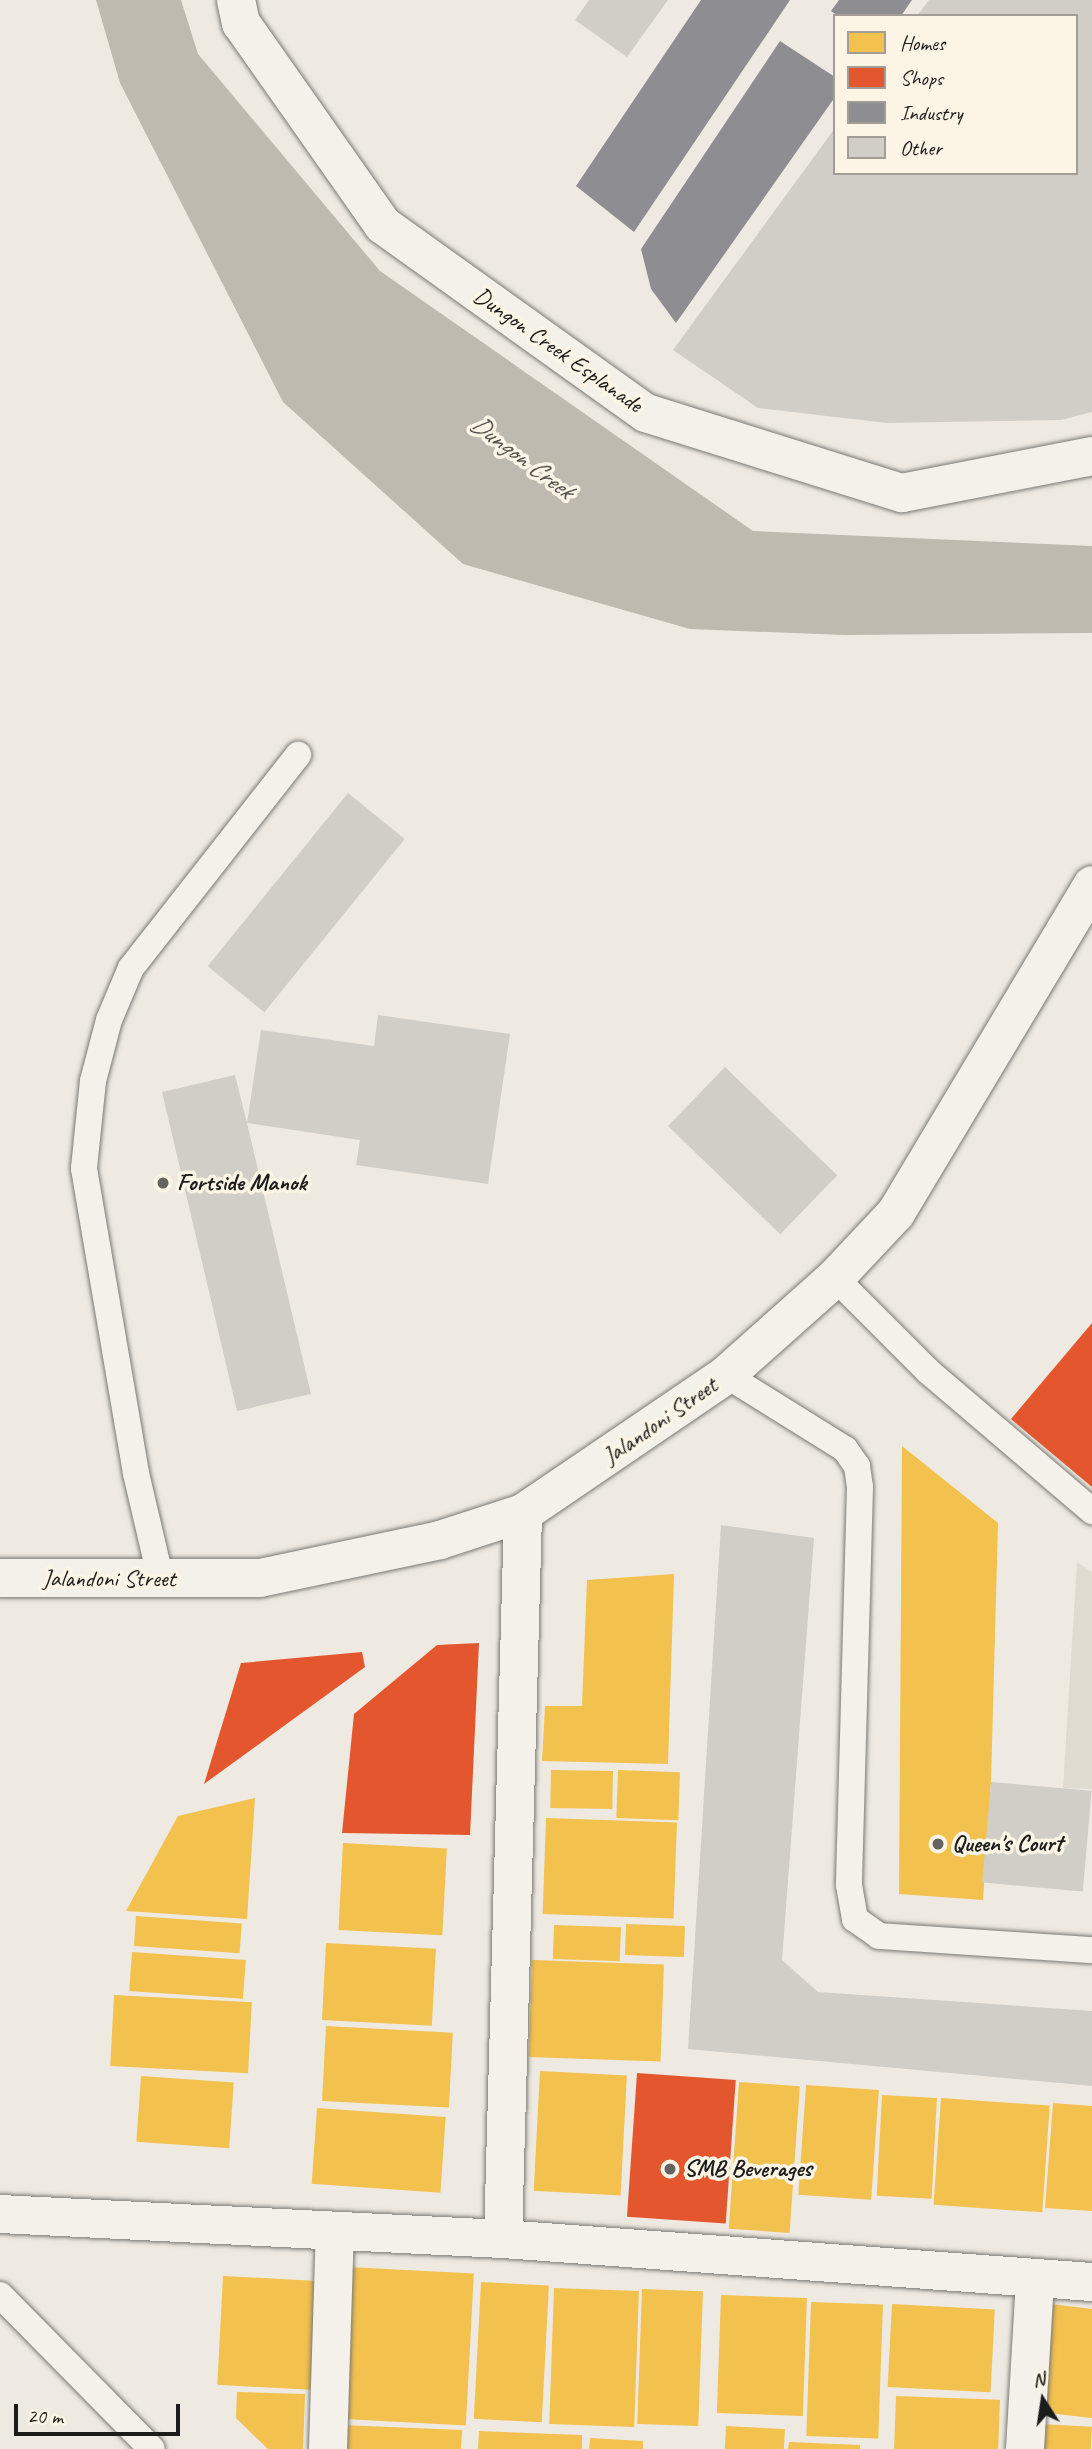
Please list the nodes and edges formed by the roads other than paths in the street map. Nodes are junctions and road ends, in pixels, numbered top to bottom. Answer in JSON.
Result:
{"nodes":[{"id":1,"x":236,"y":0,"type":"edge"},
{"id":2,"x":1092,"y":456,"type":"edge"},
{"id":3,"x":298,"y":755,"type":"dead end"},
{"id":4,"x":1092,"y":886,"type":"edge"},
{"id":5,"x":835,"y":1278,"type":"junction"},
{"id":6,"x":726,"y":1375,"type":"junction"},
{"id":7,"x":1092,"y":1511,"type":"edge"},
{"id":8,"x":523,"y":1513,"type":"junction"},
{"id":9,"x":0,"y":1578,"type":"edge"},
{"id":10,"x":161,"y":1580,"type":"junction"},
{"id":11,"x":1092,"y":1950,"type":"edge"},
{"id":12,"x":0,"y":2214,"type":"edge"},
{"id":13,"x":335,"y":2232,"type":"junction"},
{"id":14,"x":503,"y":2239,"type":"junction"},
{"id":15,"x":1035,"y":2280,"type":"junction"},
{"id":16,"x":1092,"y":2282,"type":"edge"},
{"id":17,"x":0,"y":2295,"type":"edge"},
{"id":18,"x":152,"y":2449,"type":"edge"},
{"id":19,"x":328,"y":2449,"type":"edge"},
{"id":20,"x":1026,"y":2449,"type":"edge"}],
"edges":[{"from":1,"to":2,"type":"street","name":"Dungon Creek Esplanade"},
{"from":3,"to":10,"type":"lane"},
{"from":4,"to":5,"type":"street","name":"Jalandoni Street"},
{"from":5,"to":6,"type":"street","name":"Jalandoni Street"},
{"from":5,"to":7,"type":"lane"},
{"from":6,"to":8,"type":"street","name":"Jalandoni Street"},
{"from":6,"to":11,"type":"lane"},
{"from":8,"to":10,"type":"street","name":"Jalandoni Street"},
{"from":8,"to":14,"type":"street"},
{"from":9,"to":10,"type":"street","name":"Jalandoni Street"},
{"from":12,"to":13,"type":"street"},
{"from":13,"to":14,"type":"street"},
{"from":13,"to":19,"type":"street"},
{"from":14,"to":15,"type":"street"},
{"from":15,"to":16,"type":"street"},
{"from":15,"to":20,"type":"street"},
{"from":17,"to":18,"type":"lane"}]}
